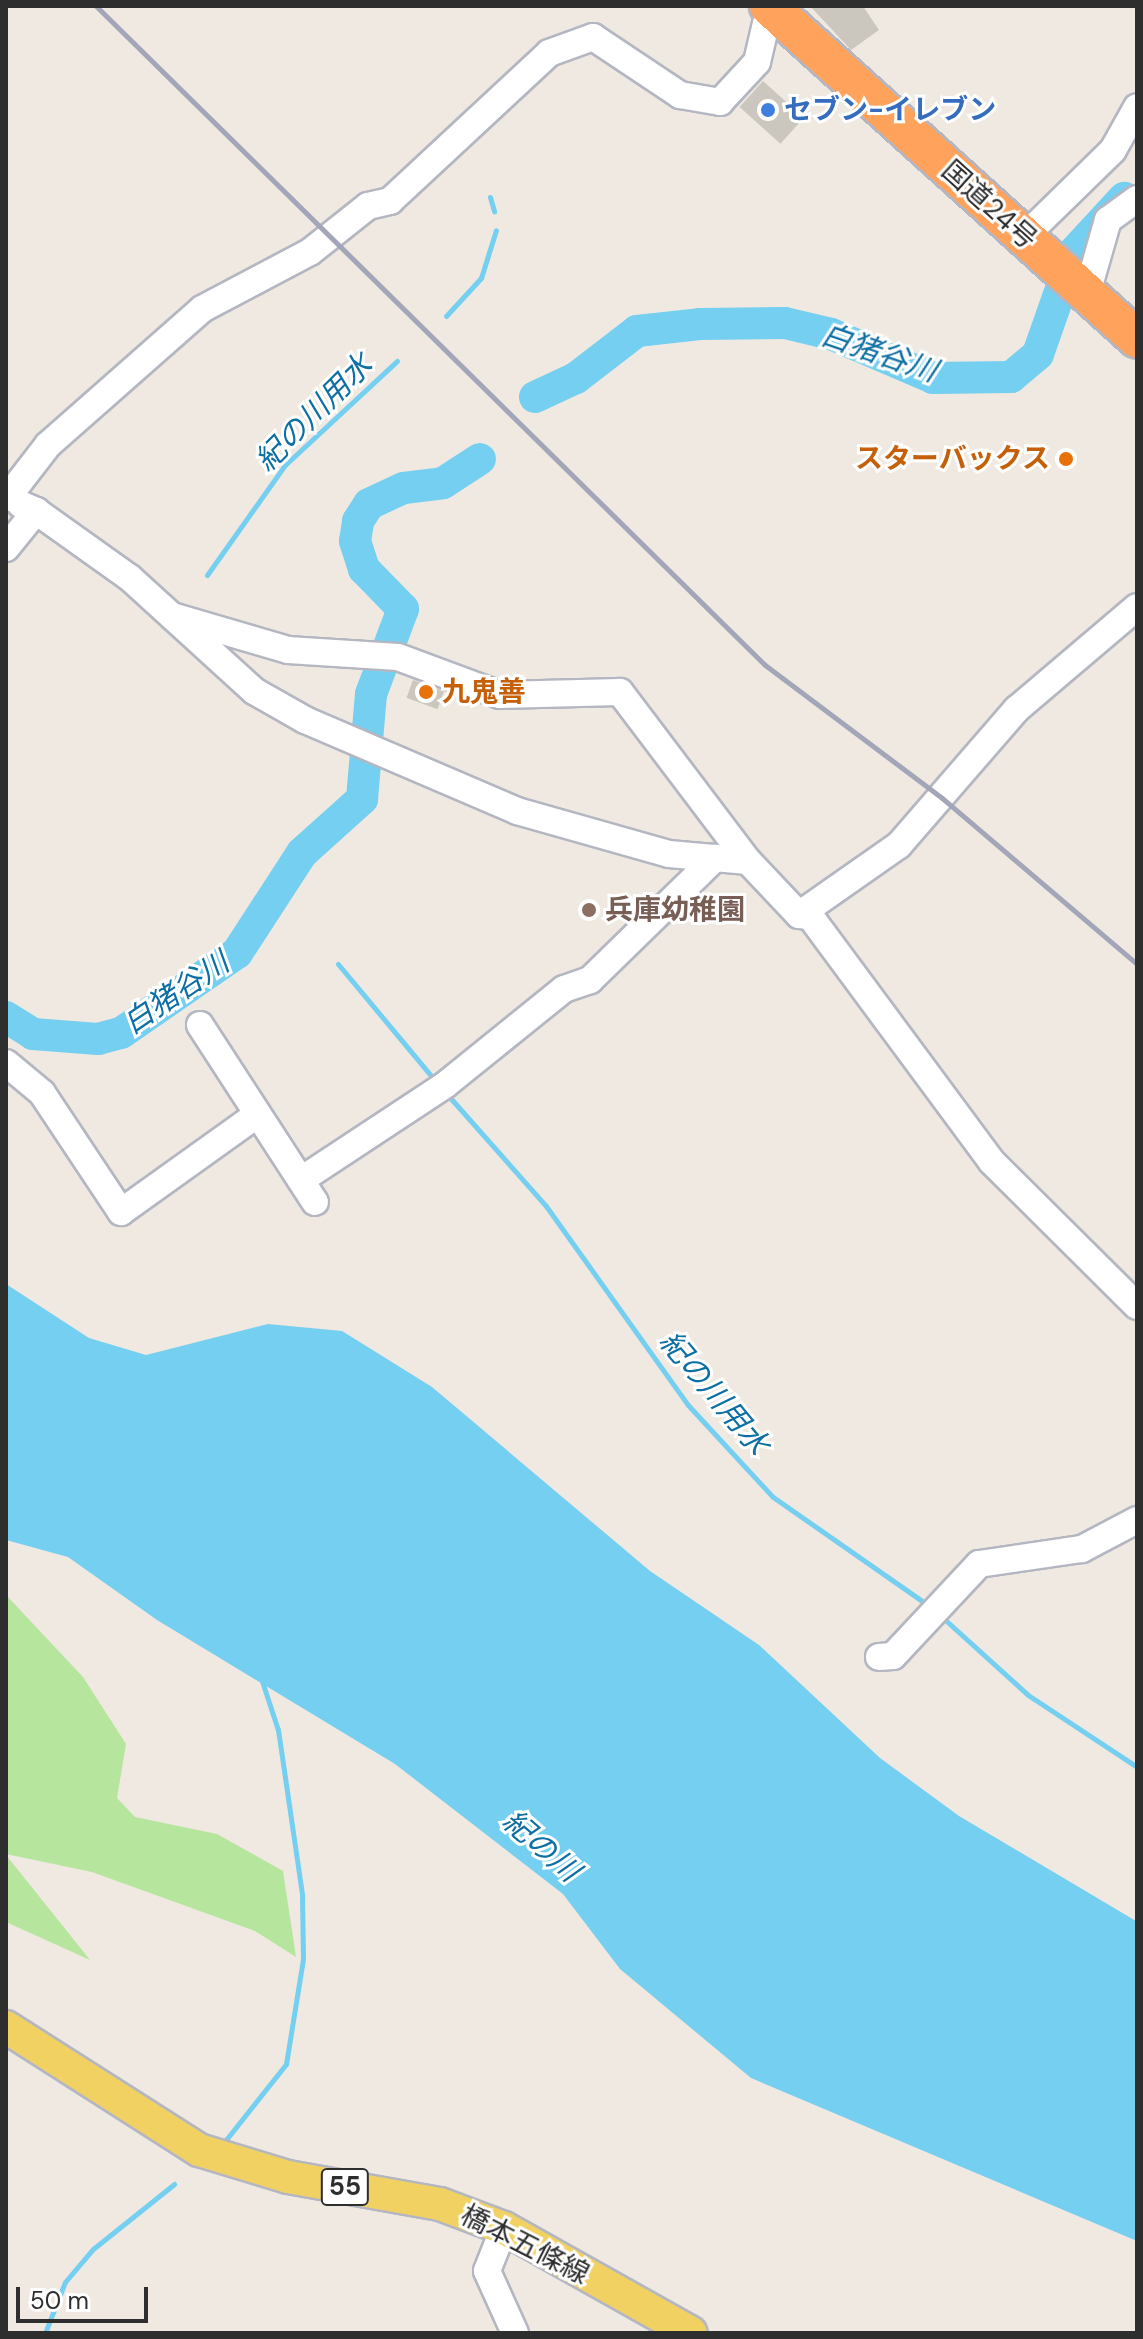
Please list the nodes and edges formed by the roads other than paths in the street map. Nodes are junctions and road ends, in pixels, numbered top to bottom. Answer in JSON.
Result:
{"nodes":[{"id":1,"x":769,"y":6,"type":"edge"},
{"id":2,"x":1137,"y":107,"type":"edge"},
{"id":3,"x":1137,"y":199,"type":"edge"},
{"id":4,"x":1036,"y":248,"type":"junction"},
{"id":5,"x":1087,"y":293,"type":"junction"},
{"id":6,"x":1137,"y":339,"type":"edge"},
{"id":7,"x":7,"y":498,"type":"edge"},
{"id":8,"x":36,"y":511,"type":"junction"},
{"id":9,"x":6,"y":548,"type":"edge"},
{"id":10,"x":1137,"y":607,"type":"edge"},
{"id":11,"x":171,"y":616,"type":"junction"},
{"id":12,"x":715,"y":858,"type":"junction"},
{"id":13,"x":748,"y":861,"type":"junction"},
{"id":14,"x":799,"y":915,"type":"junction"},
{"id":15,"x":200,"y":1025,"type":"dead end"},
{"id":16,"x":6,"y":1063,"type":"edge"},
{"id":17,"x":258,"y":1114,"type":"junction"},
{"id":18,"x":1137,"y":1306,"type":"edge"},
{"id":19,"x":1137,"y":1520,"type":"edge"},
{"id":20,"x":879,"y":1657,"type":"dead end"},
{"id":21,"x":6,"y":2027,"type":"edge"},
{"id":22,"x":504,"y":2228,"type":"junction"},
{"id":23,"x":515,"y":2333,"type":"edge"},
{"id":24,"x":691,"y":2333,"type":"edge"}],
"edges":[{"from":1,"to":4,"type":"highway","name":"国道24号"},
{"from":1,"to":7,"type":"street"},
{"from":2,"to":4,"type":"street"},
{"from":3,"to":5,"type":"street"},
{"from":4,"to":5,"type":"highway","name":"国道24号"},
{"from":5,"to":6,"type":"highway","name":"国道24号"},
{"from":7,"to":8,"type":"street"},
{"from":8,"to":9,"type":"street"},
{"from":8,"to":11,"type":"street"},
{"from":10,"to":14,"type":"street"},
{"from":11,"to":12,"type":"street"},
{"from":11,"to":13,"type":"street"},
{"from":12,"to":13,"type":"street"},
{"from":12,"to":17,"type":"street"},
{"from":13,"to":14,"type":"street"},
{"from":14,"to":18,"type":"street"},
{"from":15,"to":17,"type":"street"},
{"from":16,"to":17,"type":"street"},
{"from":19,"to":20,"type":"street"},
{"from":21,"to":22,"type":"main road","name":"橋本五條線","number":"55"},
{"from":22,"to":23,"type":"street"},
{"from":22,"to":24,"type":"main road","name":"橋本五條線","number":"55"}]}
